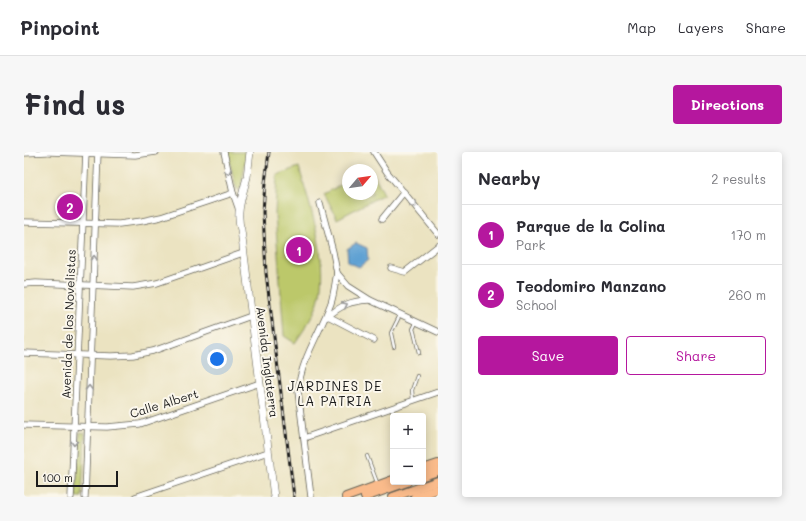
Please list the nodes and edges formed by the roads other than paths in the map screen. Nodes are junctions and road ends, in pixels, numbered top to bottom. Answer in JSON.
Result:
{"nodes":[{"id":1,"x":48,"y":152,"type":"edge"},
{"id":2,"x":156,"y":152,"type":"edge"},
{"id":3,"x":224,"y":152,"type":"edge"},
{"id":4,"x":250,"y":152,"type":"edge"},
{"id":5,"x":374,"y":152,"type":"edge"},
{"id":6,"x":86,"y":153,"type":"edge"},
{"id":7,"x":98,"y":153,"type":"edge"},
{"id":8,"x":24,"y":154,"type":"edge"},
{"id":9,"x":246,"y":178,"type":"junction"},
{"id":10,"x":404,"y":192,"type":"junction"},
{"id":11,"x":233,"y":193,"type":"junction"},
{"id":12,"x":320,"y":203,"type":"dead end"},
{"id":13,"x":240,"y":211,"type":"junction"},
{"id":14,"x":382,"y":219,"type":"dead end"},
{"id":15,"x":24,"y":222,"type":"edge"},
{"id":16,"x":83,"y":224,"type":"junction"},
{"id":17,"x":96,"y":224,"type":"junction"},
{"id":18,"x":241,"y":230,"type":"junction"},
{"id":19,"x":438,"y":234,"type":"edge"},
{"id":20,"x":438,"y":246,"type":"edge"},
{"id":21,"x":243,"y":253,"type":"junction"},
{"id":22,"x":391,"y":268,"type":"dead end"},
{"id":23,"x":337,"y":272,"type":"junction"},
{"id":24,"x":24,"y":284,"type":"edge"},
{"id":25,"x":81,"y":285,"type":"junction"},
{"id":26,"x":94,"y":285,"type":"junction"},
{"id":27,"x":358,"y":292,"type":"junction"},
{"id":28,"x":370,"y":300,"type":"junction"},
{"id":29,"x":357,"y":301,"type":"junction"},
{"id":30,"x":400,"y":314,"type":"junction"},
{"id":31,"x":251,"y":316,"type":"junction"},
{"id":32,"x":326,"y":317,"type":"junction"},
{"id":33,"x":416,"y":322,"type":"junction"},
{"id":34,"x":438,"y":332,"type":"edge"},
{"id":35,"x":374,"y":340,"type":"dead end"},
{"id":36,"x":394,"y":347,"type":"dead end"},
{"id":37,"x":24,"y":353,"type":"edge"},
{"id":38,"x":419,"y":353,"type":"dead end"},
{"id":39,"x":78,"y":355,"type":"junction"},
{"id":40,"x":91,"y":356,"type":"junction"},
{"id":41,"x":417,"y":376,"type":"dead end"},
{"id":42,"x":260,"y":383,"type":"junction"},
{"id":43,"x":438,"y":392,"type":"edge"},
{"id":44,"x":413,"y":400,"type":"junction"},
{"id":45,"x":24,"y":425,"type":"edge"},
{"id":46,"x":75,"y":426,"type":"junction"},
{"id":47,"x":88,"y":427,"type":"junction"},
{"id":48,"x":304,"y":438,"type":"junction"},
{"id":49,"x":268,"y":452,"type":"junction"},
{"id":50,"x":367,"y":456,"type":"dead end"},
{"id":51,"x":438,"y":464,"type":"edge"},
{"id":52,"x":426,"y":468,"type":"edge"},
{"id":53,"x":438,"y":471,"type":"edge"},
{"id":54,"x":426,"y":475,"type":"edge"},
{"id":55,"x":390,"y":481,"type":"edge"},
{"id":56,"x":438,"y":481,"type":"edge"},
{"id":57,"x":378,"y":485,"type":"junction"},
{"id":58,"x":399,"y":485,"type":"edge"},
{"id":59,"x":438,"y":489,"type":"edge"},
{"id":60,"x":71,"y":497,"type":"edge"},
{"id":61,"x":85,"y":497,"type":"edge"},
{"id":62,"x":135,"y":497,"type":"edge"},
{"id":63,"x":274,"y":497,"type":"edge"},
{"id":64,"x":311,"y":497,"type":"edge"},
{"id":65,"x":346,"y":497,"type":"edge"},
{"id":66,"x":365,"y":497,"type":"edge"},
{"id":67,"x":393,"y":497,"type":"edge"},
{"id":68,"x":415,"y":497,"type":"edge"}],
"edges":[{"from":1,"to":6,"type":"street"},
{"from":1,"to":8,"type":"street"},
{"from":2,"to":7,"type":"street"},
{"from":3,"to":11,"type":"street","one_way":true},
{"from":4,"to":9,"type":"street","name":"Avenida Inglaterra"},
{"from":5,"to":10,"type":"street"},
{"from":6,"to":7,"type":"street"},
{"from":6,"to":16,"type":"street","name":"Avenida de los Novelistas"},
{"from":7,"to":17,"type":"street","name":"Avenida de los Novelistas"},
{"from":9,"to":13,"type":"street","name":"Avenida Inglaterra"},
{"from":9,"to":18,"type":"street","name":"Avenida Inglaterra"},
{"from":10,"to":14,"type":"street"},
{"from":10,"to":19,"type":"street","one_way":true},
{"from":11,"to":13,"type":"street"},
{"from":11,"to":17,"type":"street"},
{"from":12,"to":23,"type":"street"},
{"from":13,"to":18,"type":"street","name":"Avenida Inglaterra"},
{"from":15,"to":16,"type":"street"},
{"from":16,"to":17,"type":"street"},
{"from":16,"to":25,"type":"street","name":"Avenida de los Novelistas"},
{"from":26,"to":17,"type":"street","name":"Avenida de los Novelistas","one_way":true},
{"from":18,"to":21,"type":"street","name":"Avenida Inglaterra"},
{"from":20,"to":22,"type":"street"},
{"from":21,"to":26,"type":"street"},
{"from":21,"to":31,"type":"street","name":"Avenida Inglaterra"},
{"from":23,"to":27,"type":"street"},
{"from":23,"to":32,"type":"street"},
{"from":24,"to":25,"type":"street"},
{"from":25,"to":26,"type":"street"},
{"from":25,"to":39,"type":"street","name":"Avenida de los Novelistas"},
{"from":26,"to":40,"type":"street","name":"Avenida de los Novelistas"},
{"from":27,"to":28,"type":"street"},
{"from":27,"to":29,"type":"street"},
{"from":28,"to":29,"type":"street"},
{"from":28,"to":30,"type":"street"},
{"from":32,"to":29,"type":"street","one_way":true},
{"from":30,"to":33,"type":"street"},
{"from":30,"to":36,"type":"lane"},
{"from":31,"to":40,"type":"street"},
{"from":31,"to":42,"type":"street","name":"Avenida Inglaterra"},
{"from":32,"to":35,"type":"street"},
{"from":32,"to":48,"type":"street"},
{"from":33,"to":34,"type":"street"},
{"from":33,"to":38,"type":"lane"},
{"from":37,"to":39,"type":"street"},
{"from":39,"to":40,"type":"street"},
{"from":39,"to":46,"type":"street","name":"Avenida de los Novelistas"},
{"from":47,"to":40,"type":"street","name":"Avenida de los Novelistas","one_way":true},
{"from":41,"to":44,"type":"lane"},
{"from":42,"to":47,"type":"street","name":"Calle Albert"},
{"from":42,"to":49,"type":"street","name":"Avenida Inglaterra"},
{"from":43,"to":44,"type":"street"},
{"from":44,"to":48,"type":"street"},
{"from":45,"to":46,"type":"street","name":"Calle Albert"},
{"from":46,"to":47,"type":"street","name":"Calle Albert"},
{"from":46,"to":60,"type":"street","name":"Avenida de los Novelistas","one_way":true},
{"from":47,"to":61,"type":"street","name":"Avenida de los Novelistas"},
{"from":48,"to":64,"type":"street"},
{"from":49,"to":62,"type":"street"},
{"from":49,"to":63,"type":"street","name":"Avenida Inglaterra"},
{"from":50,"to":57,"type":"lane"},
{"from":51,"to":52,"type":"main road"},
{"from":53,"to":54,"type":"main road"},
{"from":55,"to":57,"type":"main road"},
{"from":56,"to":67,"type":"main road"},
{"from":57,"to":65,"type":"main road"},
{"from":58,"to":66,"type":"main road"},
{"from":59,"to":68,"type":"main road"}]}
